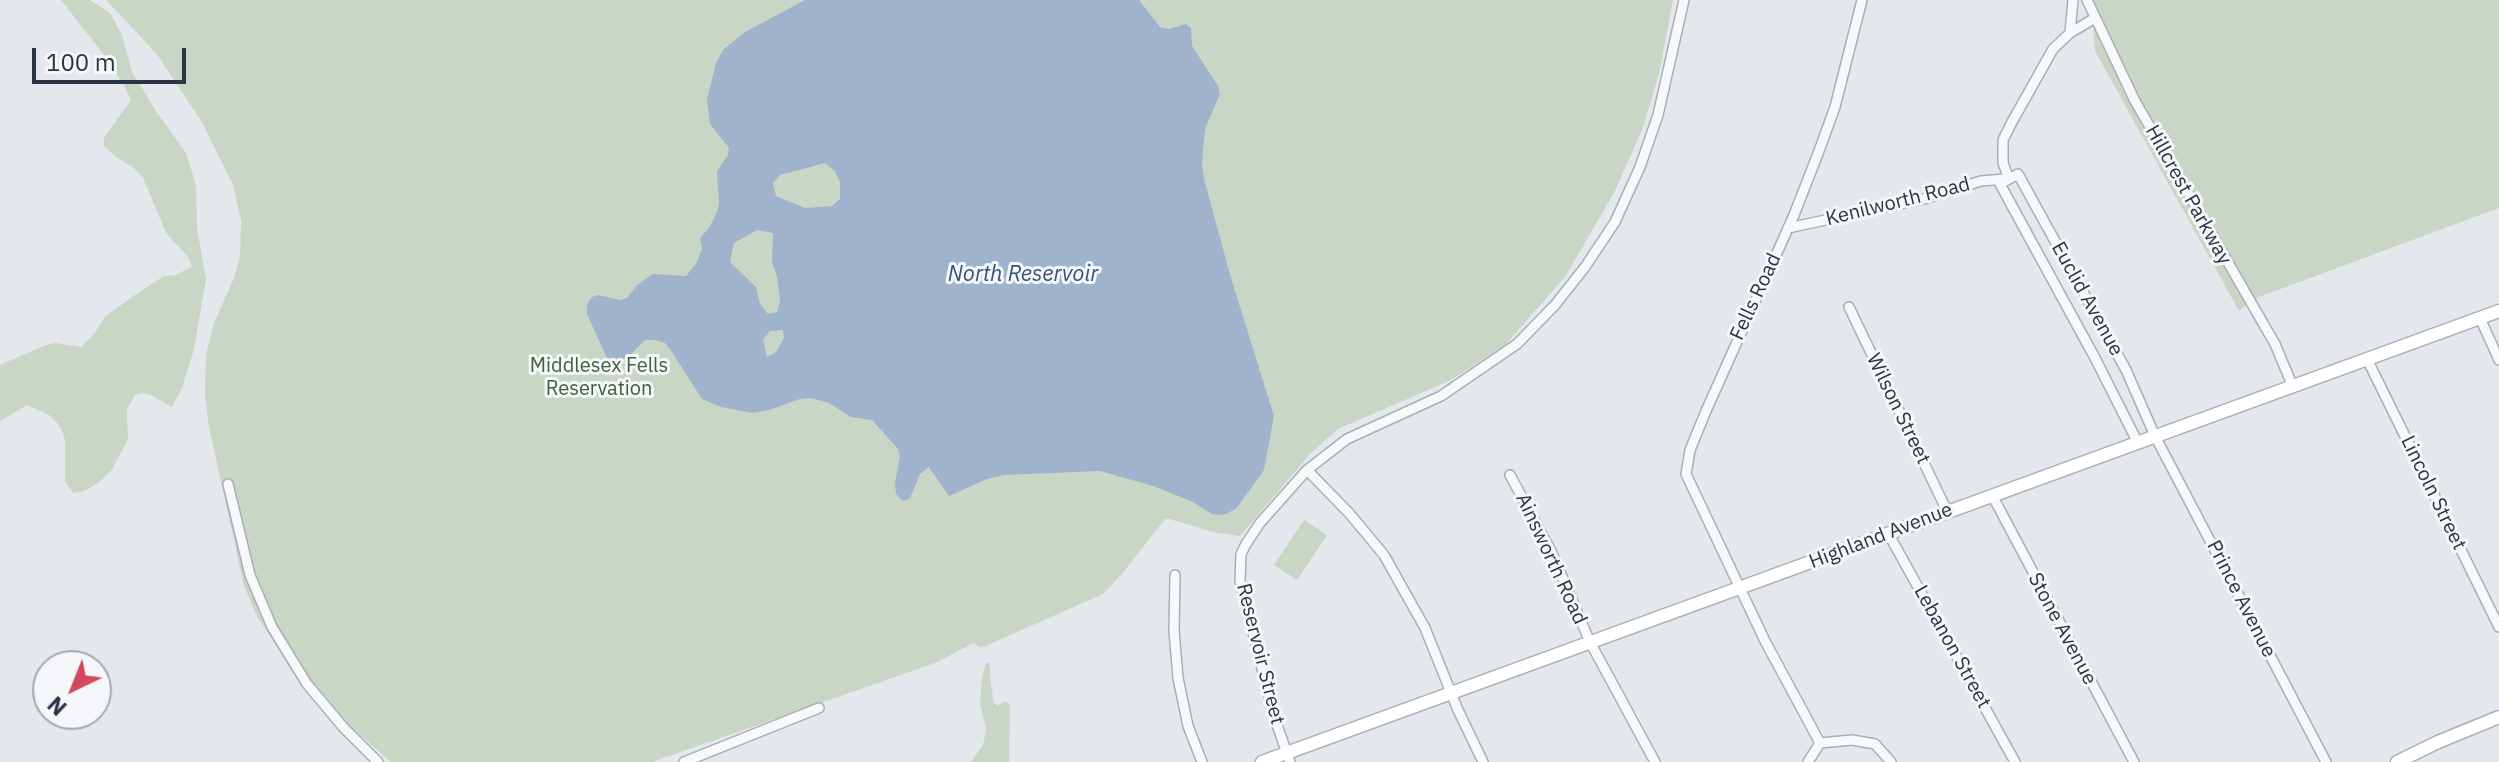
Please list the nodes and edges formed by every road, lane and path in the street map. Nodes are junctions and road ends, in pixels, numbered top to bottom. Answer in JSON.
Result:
{"nodes":[{"id":1,"x":1684,"y":0,"type":"edge"},
{"id":2,"x":1862,"y":0,"type":"edge"},
{"id":3,"x":2073,"y":0,"type":"edge"},
{"id":4,"x":2087,"y":0,"type":"edge"},
{"id":5,"x":2095,"y":18,"type":"junction"},
{"id":6,"x":2070,"y":33,"type":"junction"},
{"id":7,"x":2009,"y":179,"type":"junction"},
{"id":8,"x":1788,"y":228,"type":"junction"},
{"id":9,"x":1849,"y":307,"type":"dead end"},
{"id":10,"x":2499,"y":311,"type":"edge"},
{"id":11,"x":2480,"y":318,"type":"junction"},
{"id":12,"x":2367,"y":359,"type":"junction"},
{"id":13,"x":2499,"y":360,"type":"edge"},
{"id":14,"x":2293,"y":387,"type":"junction"},
{"id":15,"x":2155,"y":436,"type":"junction"},
{"id":16,"x":2138,"y":443,"type":"junction"},
{"id":17,"x":1307,"y":470,"type":"junction"},
{"id":18,"x":1510,"y":475,"type":"dead end"},
{"id":19,"x":228,"y":484,"type":"dead end"},
{"id":20,"x":1992,"y":495,"type":"junction"},
{"id":21,"x":1947,"y":511,"type":"junction"},
{"id":22,"x":1888,"y":533,"type":"junction"},
{"id":23,"x":1175,"y":575,"type":"dead end"},
{"id":24,"x":1740,"y":588,"type":"junction"},
{"id":25,"x":2499,"y":627,"type":"edge"},
{"id":26,"x":1590,"y":642,"type":"junction"},
{"id":27,"x":1451,"y":693,"type":"junction"},
{"id":28,"x":819,"y":708,"type":"dead end"},
{"id":29,"x":2499,"y":717,"type":"edge"},
{"id":30,"x":1820,"y":743,"type":"junction"},
{"id":31,"x":701,"y":758,"type":"edge"},
{"id":32,"x":1288,"y":758,"type":"edge"},
{"id":33,"x":378,"y":762,"type":"edge"},
{"id":34,"x":684,"y":762,"type":"edge"},
{"id":35,"x":1202,"y":762,"type":"edge"},
{"id":36,"x":1262,"y":762,"type":"edge"},
{"id":37,"x":1483,"y":762,"type":"edge"},
{"id":38,"x":1655,"y":762,"type":"edge"},
{"id":39,"x":1808,"y":762,"type":"edge"},
{"id":40,"x":1891,"y":762,"type":"edge"},
{"id":41,"x":2015,"y":762,"type":"edge"},
{"id":42,"x":2134,"y":762,"type":"edge"},
{"id":43,"x":2326,"y":762,"type":"edge"},
{"id":44,"x":2397,"y":762,"type":"edge"}],
"edges":[{"from":1,"to":17,"type":"street"},
{"from":2,"to":8,"type":"street","name":"Fells Road"},
{"from":3,"to":6,"type":"street"},
{"from":4,"to":5,"type":"street","name":"Hillcrest Parkway"},
{"from":5,"to":6,"type":"street","name":"Euclid Avenue"},
{"from":5,"to":14,"type":"street","name":"Hillcrest Parkway"},
{"from":6,"to":7,"type":"street","name":"Euclid Avenue"},
{"from":7,"to":8,"type":"street","name":"Kenilworth Road"},
{"from":7,"to":15,"type":"street","name":"Euclid Avenue"},
{"from":7,"to":16,"type":"street","name":"Euclid Avenue"},
{"from":8,"to":24,"type":"street","name":"Fells Road"},
{"from":9,"to":21,"type":"street","name":"Wilson Street"},
{"from":10,"to":11,"type":"main road","name":"Highland Avenue"},
{"from":11,"to":12,"type":"main road","name":"Highland Avenue"},
{"from":11,"to":13,"type":"street"},
{"from":12,"to":14,"type":"main road","name":"Highland Avenue"},
{"from":12,"to":25,"type":"street","name":"Lincoln Street"},
{"from":14,"to":15,"type":"main road","name":"Highland Avenue"},
{"from":15,"to":16,"type":"main road","name":"Highland Avenue"},
{"from":15,"to":43,"type":"street","name":"Prince Avenue"},
{"from":16,"to":20,"type":"main road","name":"Highland Avenue"},
{"from":17,"to":27,"type":"street"},
{"from":17,"to":32,"type":"street","name":"Reservoir Street"},
{"from":18,"to":26,"type":"street","name":"Ainsworth Road"},
{"from":19,"to":33,"type":"street"},
{"from":20,"to":21,"type":"main road","name":"Highland Avenue"},
{"from":20,"to":42,"type":"street","name":"Stone Avenue"},
{"from":21,"to":22,"type":"main road","name":"Highland Avenue"},
{"from":22,"to":24,"type":"main road","name":"Highland Avenue"},
{"from":22,"to":41,"type":"street","name":"Lebanon Street"},
{"from":23,"to":35,"type":"street"},
{"from":24,"to":26,"type":"main road","name":"Highland Avenue"},
{"from":24,"to":30,"type":"street","name":"Fells Road"},
{"from":26,"to":27,"type":"main road","name":"Highland Avenue"},
{"from":26,"to":38,"type":"street","name":"Ainsworth Road"},
{"from":27,"to":32,"type":"main road","name":"Highland Avenue"},
{"from":27,"to":37,"type":"street"},
{"from":28,"to":31,"type":"street"},
{"from":29,"to":44,"type":"main road"},
{"from":30,"to":39,"type":"street"},
{"from":30,"to":40,"type":"street"},
{"from":31,"to":34,"type":"street"},
{"from":32,"to":36,"type":"main road","name":"Highland Avenue"}]}
